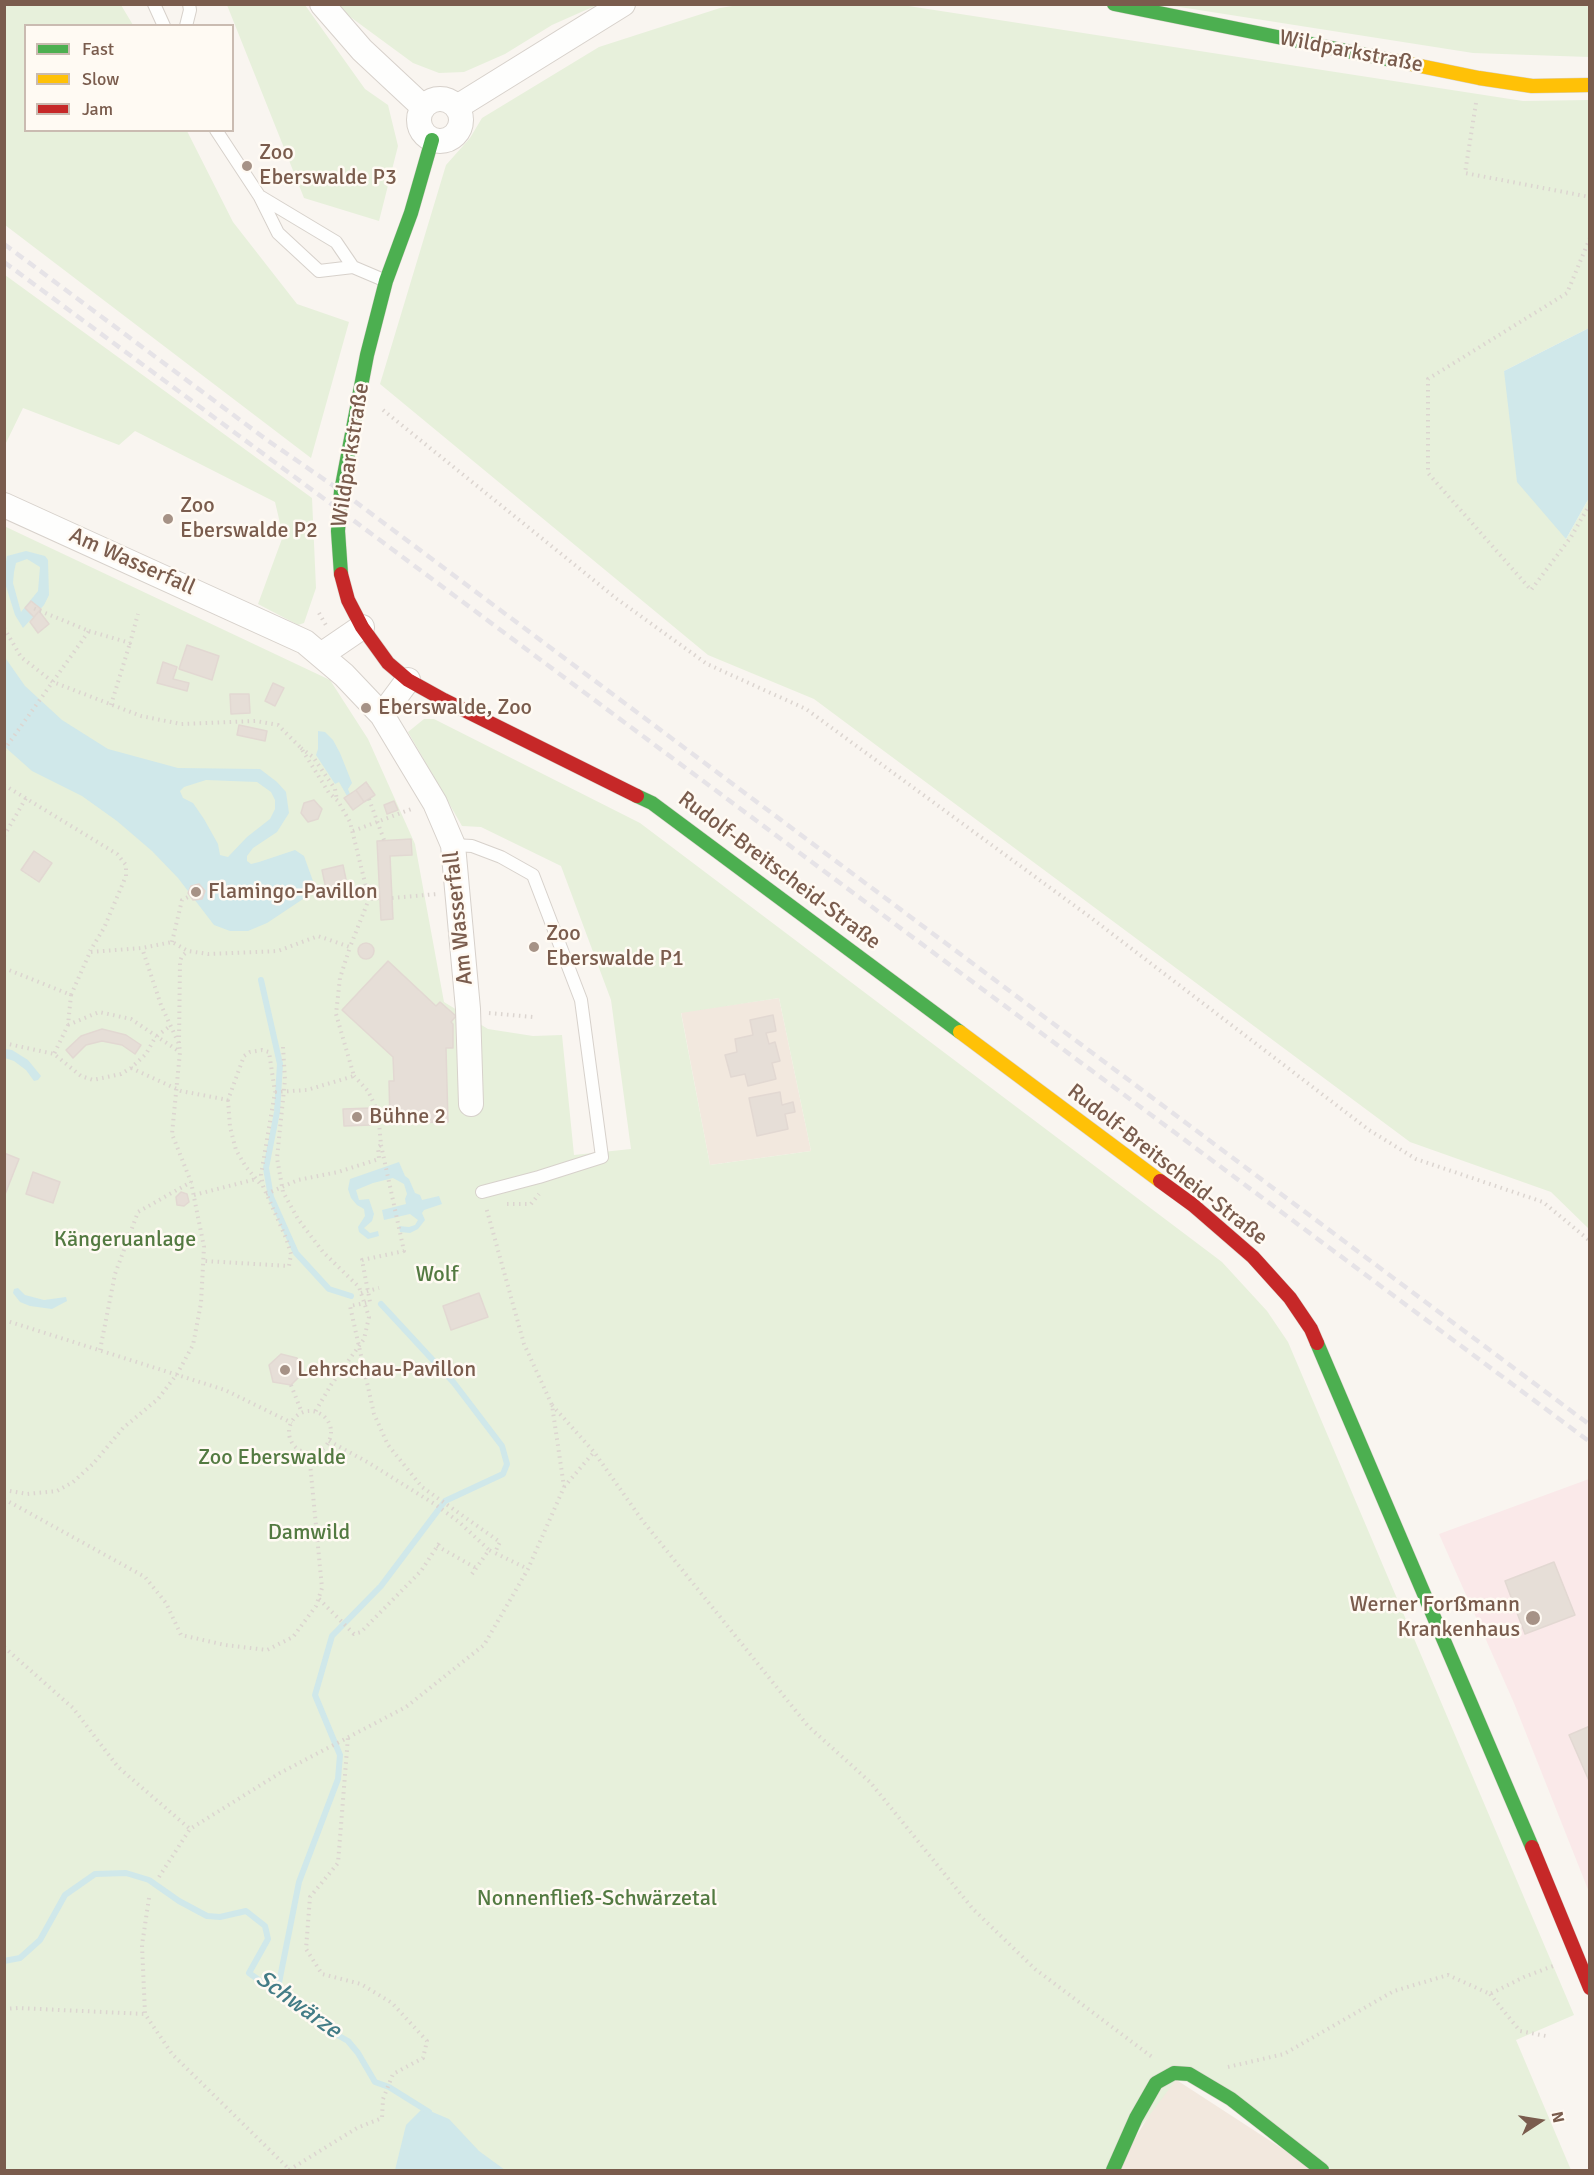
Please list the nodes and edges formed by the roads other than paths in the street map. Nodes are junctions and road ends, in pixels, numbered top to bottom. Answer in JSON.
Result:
{"nodes":[{"id":1,"x":154,"y":4,"type":"edge"},
{"id":2,"x":189,"y":4,"type":"edge"},
{"id":3,"x":322,"y":4,"type":"edge"},
{"id":4,"x":623,"y":4,"type":"edge"},
{"id":5,"x":1114,"y":4,"type":"edge"},
{"id":6,"x":163,"y":24,"type":"edge"},
{"id":7,"x":186,"y":24,"type":"edge"},
{"id":8,"x":1590,"y":85,"type":"edge"},
{"id":9,"x":423,"y":107,"type":"junction"},
{"id":10,"x":457,"y":107,"type":"junction"},
{"id":11,"x":217,"y":132,"type":"edge"},
{"id":12,"x":432,"y":140,"type":"junction"},
{"id":13,"x":260,"y":197,"type":"junction"},
{"id":14,"x":352,"y":267,"type":"junction"},
{"id":15,"x":386,"y":281,"type":"junction"},
{"id":16,"x":4,"y":505,"type":"edge"},
{"id":17,"x":362,"y":627,"type":"junction"},
{"id":18,"x":321,"y":655,"type":"junction"},
{"id":19,"x":388,"y":663,"type":"junction"},
{"id":20,"x":408,"y":680,"type":"junction"},
{"id":21,"x":365,"y":696,"type":"junction"},
{"id":22,"x":382,"y":715,"type":"junction"},
{"id":23,"x":477,"y":715,"type":"joint"},
{"id":24,"x":453,"y":845,"type":"junction"},
{"id":25,"x":471,"y":1104,"type":"dead end"},
{"id":26,"x":482,"y":1192,"type":"road end"},
{"id":27,"x":1590,"y":1988,"type":"edge"},
{"id":28,"x":1113,"y":2170,"type":"edge"},
{"id":29,"x":1322,"y":2170,"type":"edge"}],
"edges":[{"from":1,"to":6,"type":"lane"},
{"from":2,"to":7,"type":"lane"},
{"from":3,"to":9,"type":"street"},
{"from":4,"to":10,"type":"street"},
{"from":5,"to":8,"type":"street","name":"Wildparkstraße"},
{"from":9,"to":10,"type":"street"},
{"from":9,"to":12,"type":"street"},
{"from":10,"to":12,"type":"street"},
{"from":11,"to":13,"type":"lane"},
{"from":12,"to":15,"type":"street","name":"Wildparkstraße"},
{"from":13,"to":14,"type":"lane"},
{"from":13,"to":14,"type":"lane"},
{"from":14,"to":15,"type":"lane"},
{"from":15,"to":17,"type":"street","name":"Wildparkstraße"},
{"from":16,"to":18,"type":"street","name":"Am Wasserfall"},
{"from":17,"to":18,"type":"street"},
{"from":17,"to":19,"type":"street","name":"Wildparkstraße"},
{"from":18,"to":21,"type":"street","name":"Am Wasserfall"},
{"from":19,"to":20,"type":"street","name":"Wildparkstraße"},
{"from":19,"to":21,"type":"street"},
{"from":20,"to":22,"type":"street"},
{"from":20,"to":23,"type":"street","name":"Wildparkstraße"},
{"from":21,"to":22,"type":"street","name":"Am Wasserfall"},
{"from":22,"to":24,"type":"street","name":"Am Wasserfall"},
{"from":23,"to":27,"type":"street","name":"Rudolf-Breitscheid-Straße"},
{"from":24,"to":25,"type":"street","name":"Am Wasserfall"},
{"from":24,"to":26,"type":"lane"},
{"from":28,"to":29,"type":"street"}]}
